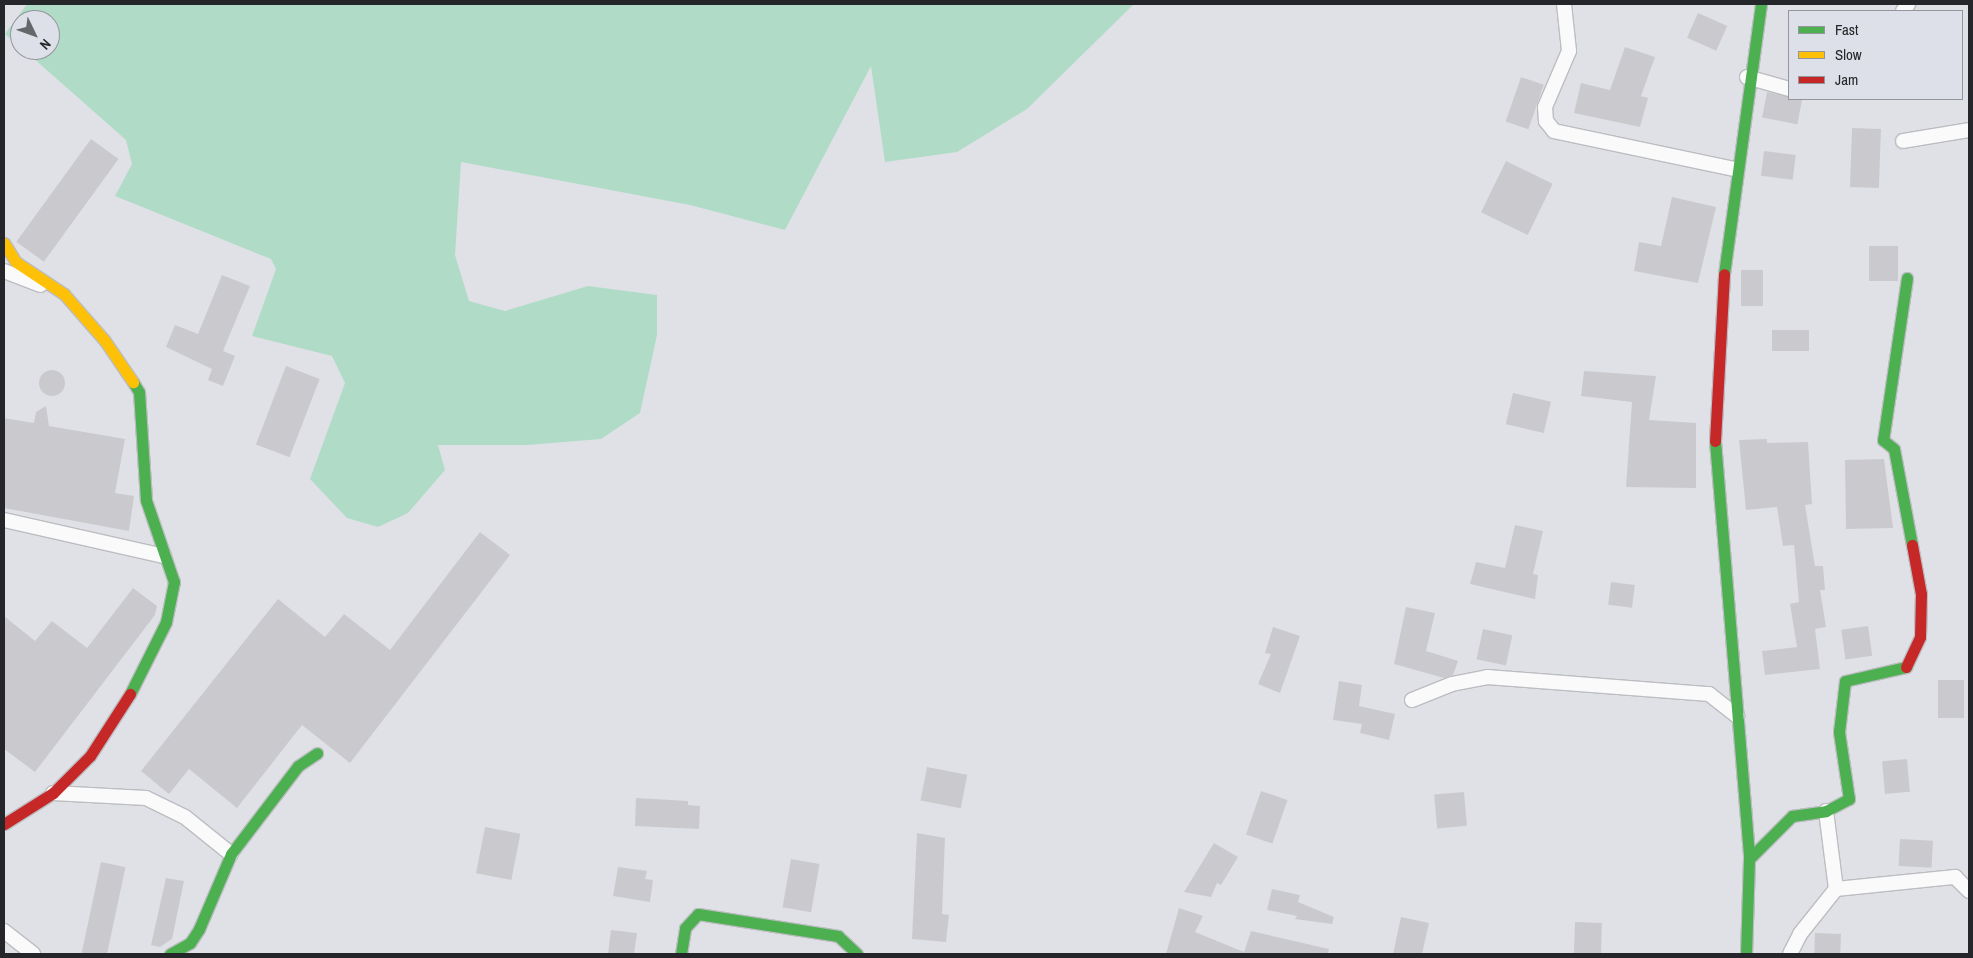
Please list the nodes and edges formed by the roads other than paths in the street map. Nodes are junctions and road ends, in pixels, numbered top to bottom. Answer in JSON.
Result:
{"nodes":[{"id":1,"x":1564,"y":4,"type":"edge"},
{"id":2,"x":1760,"y":4,"type":"edge"},
{"id":3,"x":1747,"y":77,"type":"junction"},
{"id":4,"x":1788,"y":89,"type":"edge"},
{"id":5,"x":1969,"y":130,"type":"edge"},
{"id":6,"x":1903,"y":142,"type":"dead end"},
{"id":7,"x":1734,"y":169,"type":"junction"},
{"id":8,"x":4,"y":243,"type":"edge"},
{"id":9,"x":4,"y":271,"type":"edge"},
{"id":10,"x":1907,"y":278,"type":"dead end"},
{"id":11,"x":64,"y":294,"type":"junction"},
{"id":12,"x":4,"y":520,"type":"edge"},
{"id":13,"x":164,"y":556,"type":"junction"},
{"id":14,"x":1412,"y":700,"type":"dead end"},
{"id":15,"x":1737,"y":716,"type":"junction"},
{"id":16,"x":316,"y":753,"type":"dead end"},
{"id":17,"x":53,"y":793,"type":"junction"},
{"id":18,"x":1826,"y":811,"type":"junction"},
{"id":19,"x":4,"y":824,"type":"edge"},
{"id":20,"x":231,"y":854,"type":"junction"},
{"id":21,"x":1749,"y":859,"type":"junction"},
{"id":22,"x":1836,"y":889,"type":"junction"},
{"id":23,"x":1969,"y":891,"type":"edge"},
{"id":24,"x":4,"y":931,"type":"edge"},
{"id":25,"x":33,"y":954,"type":"edge"},
{"id":26,"x":170,"y":954,"type":"edge"},
{"id":27,"x":681,"y":954,"type":"edge"},
{"id":28,"x":857,"y":954,"type":"edge"},
{"id":29,"x":1746,"y":954,"type":"edge"},
{"id":30,"x":1790,"y":954,"type":"edge"}],
"edges":[{"from":1,"to":7,"type":"street"},
{"from":2,"to":3,"type":"street"},
{"from":3,"to":4,"type":"street"},
{"from":3,"to":7,"type":"street"},
{"from":5,"to":6,"type":"street"},
{"from":7,"to":15,"type":"street"},
{"from":8,"to":11,"type":"street"},
{"from":9,"to":11,"type":"street"},
{"from":10,"to":18,"type":"street"},
{"from":11,"to":13,"type":"street"},
{"from":12,"to":13,"type":"street"},
{"from":13,"to":17,"type":"street"},
{"from":14,"to":15,"type":"street"},
{"from":15,"to":21,"type":"street"},
{"from":16,"to":20,"type":"street"},
{"from":17,"to":19,"type":"street"},
{"from":17,"to":20,"type":"street"},
{"from":18,"to":21,"type":"street"},
{"from":18,"to":22,"type":"street"},
{"from":20,"to":26,"type":"street"},
{"from":21,"to":29,"type":"street"},
{"from":22,"to":23,"type":"street"},
{"from":22,"to":30,"type":"street"},
{"from":24,"to":25,"type":"street"},
{"from":27,"to":28,"type":"street"}]}
